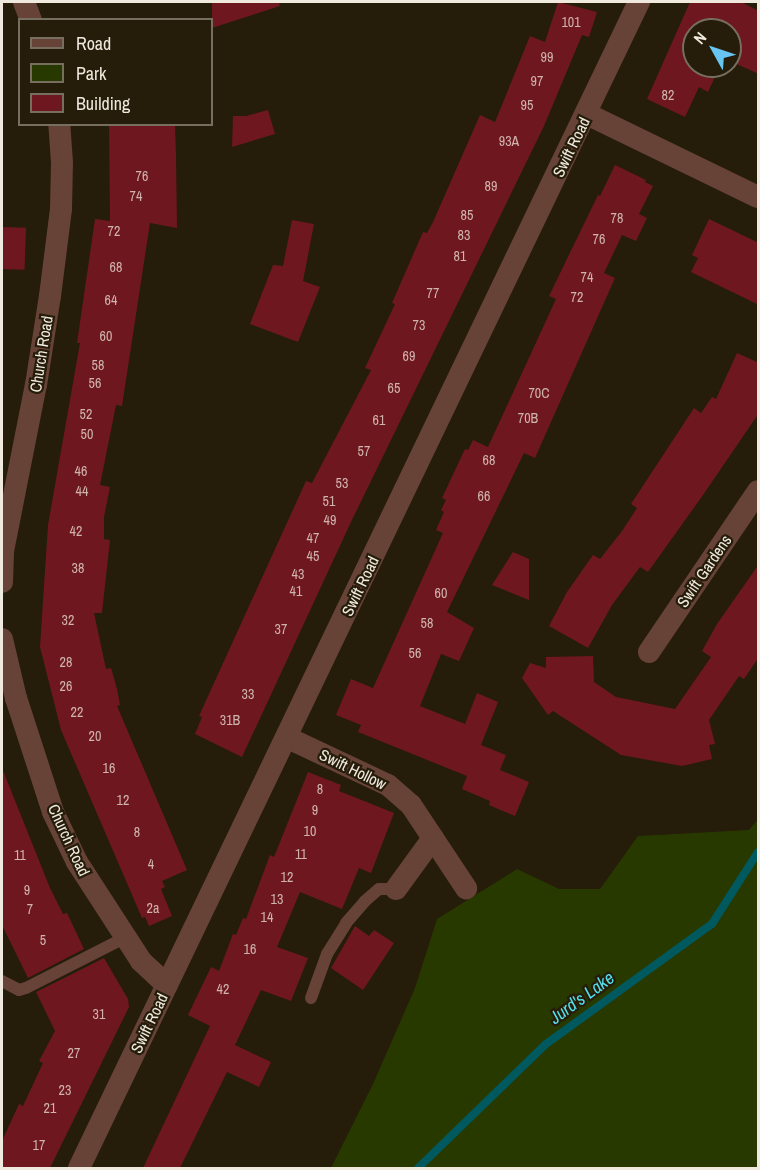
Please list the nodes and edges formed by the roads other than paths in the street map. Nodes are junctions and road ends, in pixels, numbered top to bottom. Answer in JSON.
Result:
{"nodes":[{"id":1,"x":24,"y":2,"type":"edge"},
{"id":2,"x":639,"y":2,"type":"edge"},
{"id":3,"x":31,"y":18,"type":"edge"},
{"id":4,"x":587,"y":114,"type":"junction"},
{"id":5,"x":59,"y":126,"type":"edge"},
{"id":6,"x":759,"y":197,"type":"edge"},
{"id":7,"x":759,"y":490,"type":"edge"},
{"id":8,"x":2,"y":582,"type":"edge"},
{"id":9,"x":2,"y":639,"type":"edge"},
{"id":10,"x":649,"y":652,"type":"dead end"},
{"id":11,"x":288,"y":738,"type":"junction"},
{"id":12,"x":433,"y":838,"type":"junction"},
{"id":13,"x":466,"y":888,"type":"dead end"},
{"id":14,"x":396,"y":889,"type":"joint"},
{"id":15,"x":124,"y":938,"type":"junction"},
{"id":16,"x":2,"y":981,"type":"edge"},
{"id":17,"x":167,"y":986,"type":"junction"},
{"id":18,"x":311,"y":998,"type":"dead end"},
{"id":19,"x":79,"y":1168,"type":"edge"}],
"edges":[{"from":1,"to":3,"type":"street"},
{"from":2,"to":4,"type":"street","name":"Swift Road"},
{"from":4,"to":6,"type":"street"},
{"from":4,"to":11,"type":"street","name":"Swift Road"},
{"from":5,"to":8,"type":"street","name":"Church Road"},
{"from":7,"to":10,"type":"street","name":"Swift Gardens"},
{"from":9,"to":15,"type":"street","name":"Church Road"},
{"from":11,"to":12,"type":"street","name":"Swift Hollow"},
{"from":11,"to":17,"type":"street","name":"Swift Road"},
{"from":12,"to":13,"type":"street","name":"Swift Hollow"},
{"from":12,"to":14,"type":"street"},
{"from":14,"to":18,"type":"lane"},
{"from":15,"to":16,"type":"lane"},
{"from":15,"to":17,"type":"street","name":"Church Road"},
{"from":17,"to":19,"type":"street","name":"Swift Road"}]}
